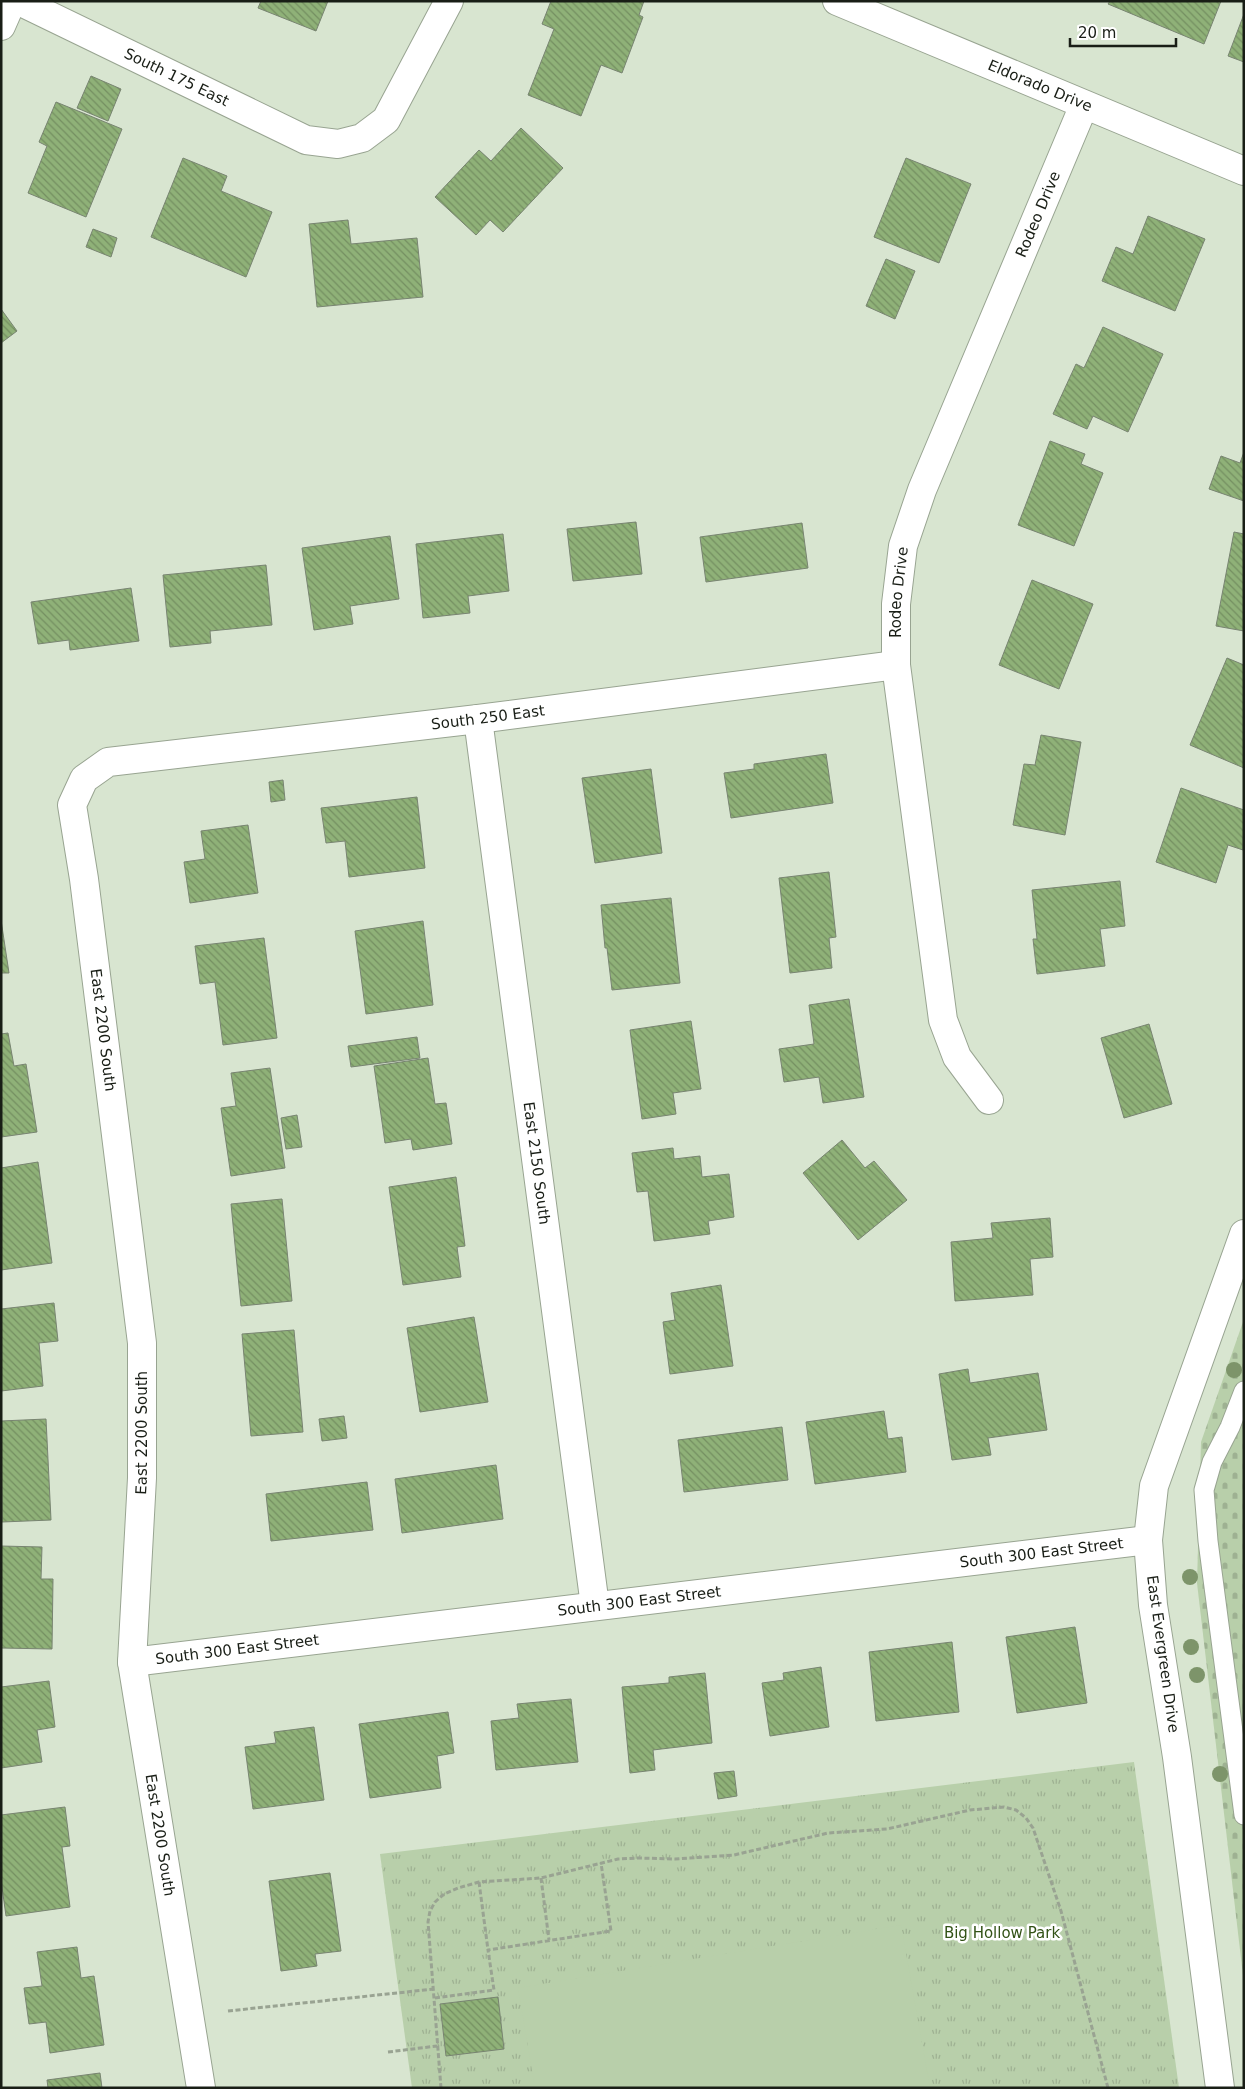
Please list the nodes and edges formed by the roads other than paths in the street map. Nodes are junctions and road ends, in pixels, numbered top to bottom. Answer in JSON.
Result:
{"nodes":[{"id":1,"x":12,"y":1,"type":"edge"},
{"id":2,"x":18,"y":1,"type":"edge"},
{"id":3,"x":449,"y":1,"type":"edge"},
{"id":4,"x":837,"y":1,"type":"edge"},
{"id":5,"x":1,"y":26,"type":"edge"},
{"id":6,"x":1084,"y":104,"type":"junction"},
{"id":7,"x":1244,"y":171,"type":"edge"},
{"id":8,"x":896,"y":665,"type":"junction"},
{"id":9,"x":478,"y":719,"type":"junction"},
{"id":10,"x":84,"y":779,"type":"joint"},
{"id":11,"x":989,"y":1100,"type":"dead end"},
{"id":12,"x":1244,"y":1234,"type":"edge"},
{"id":13,"x":1244,"y":1391,"type":"edge"},
{"id":14,"x":1237,"y":1427,"type":"edge"},
{"id":15,"x":1148,"y":1540,"type":"junction"},
{"id":16,"x":595,"y":1606,"type":"junction"},
{"id":17,"x":132,"y":1662,"type":"junction"},
{"id":18,"x":1244,"y":1815,"type":"edge"},
{"id":19,"x":201,"y":2088,"type":"edge"},
{"id":20,"x":1220,"y":2088,"type":"edge"}],
"edges":[{"from":1,"to":5,"type":"street"},
{"from":2,"to":3,"type":"street","name":"South 175 East"},
{"from":4,"to":6,"type":"street","name":"Eldorado Drive"},
{"from":6,"to":7,"type":"street","name":"Eldorado Drive"},
{"from":6,"to":8,"type":"street","name":"Rodeo Drive"},
{"from":8,"to":9,"type":"street","name":"South 250 East"},
{"from":8,"to":11,"type":"street","name":"Rodeo Drive"},
{"from":9,"to":10,"type":"street","name":"South 250 East"},
{"from":9,"to":16,"type":"street","name":"East 2150 South"},
{"from":10,"to":17,"type":"street","name":"East 2200 South"},
{"from":12,"to":15,"type":"street","name":"East Evergreen Drive"},
{"from":13,"to":14,"type":"lane"},
{"from":14,"to":18,"type":"lane"},
{"from":15,"to":16,"type":"street","name":"South 300 East Street"},
{"from":15,"to":20,"type":"street","name":"East Evergreen Drive"},
{"from":16,"to":17,"type":"street","name":"South 300 East Street"},
{"from":17,"to":19,"type":"street","name":"East 2200 South"}]}
